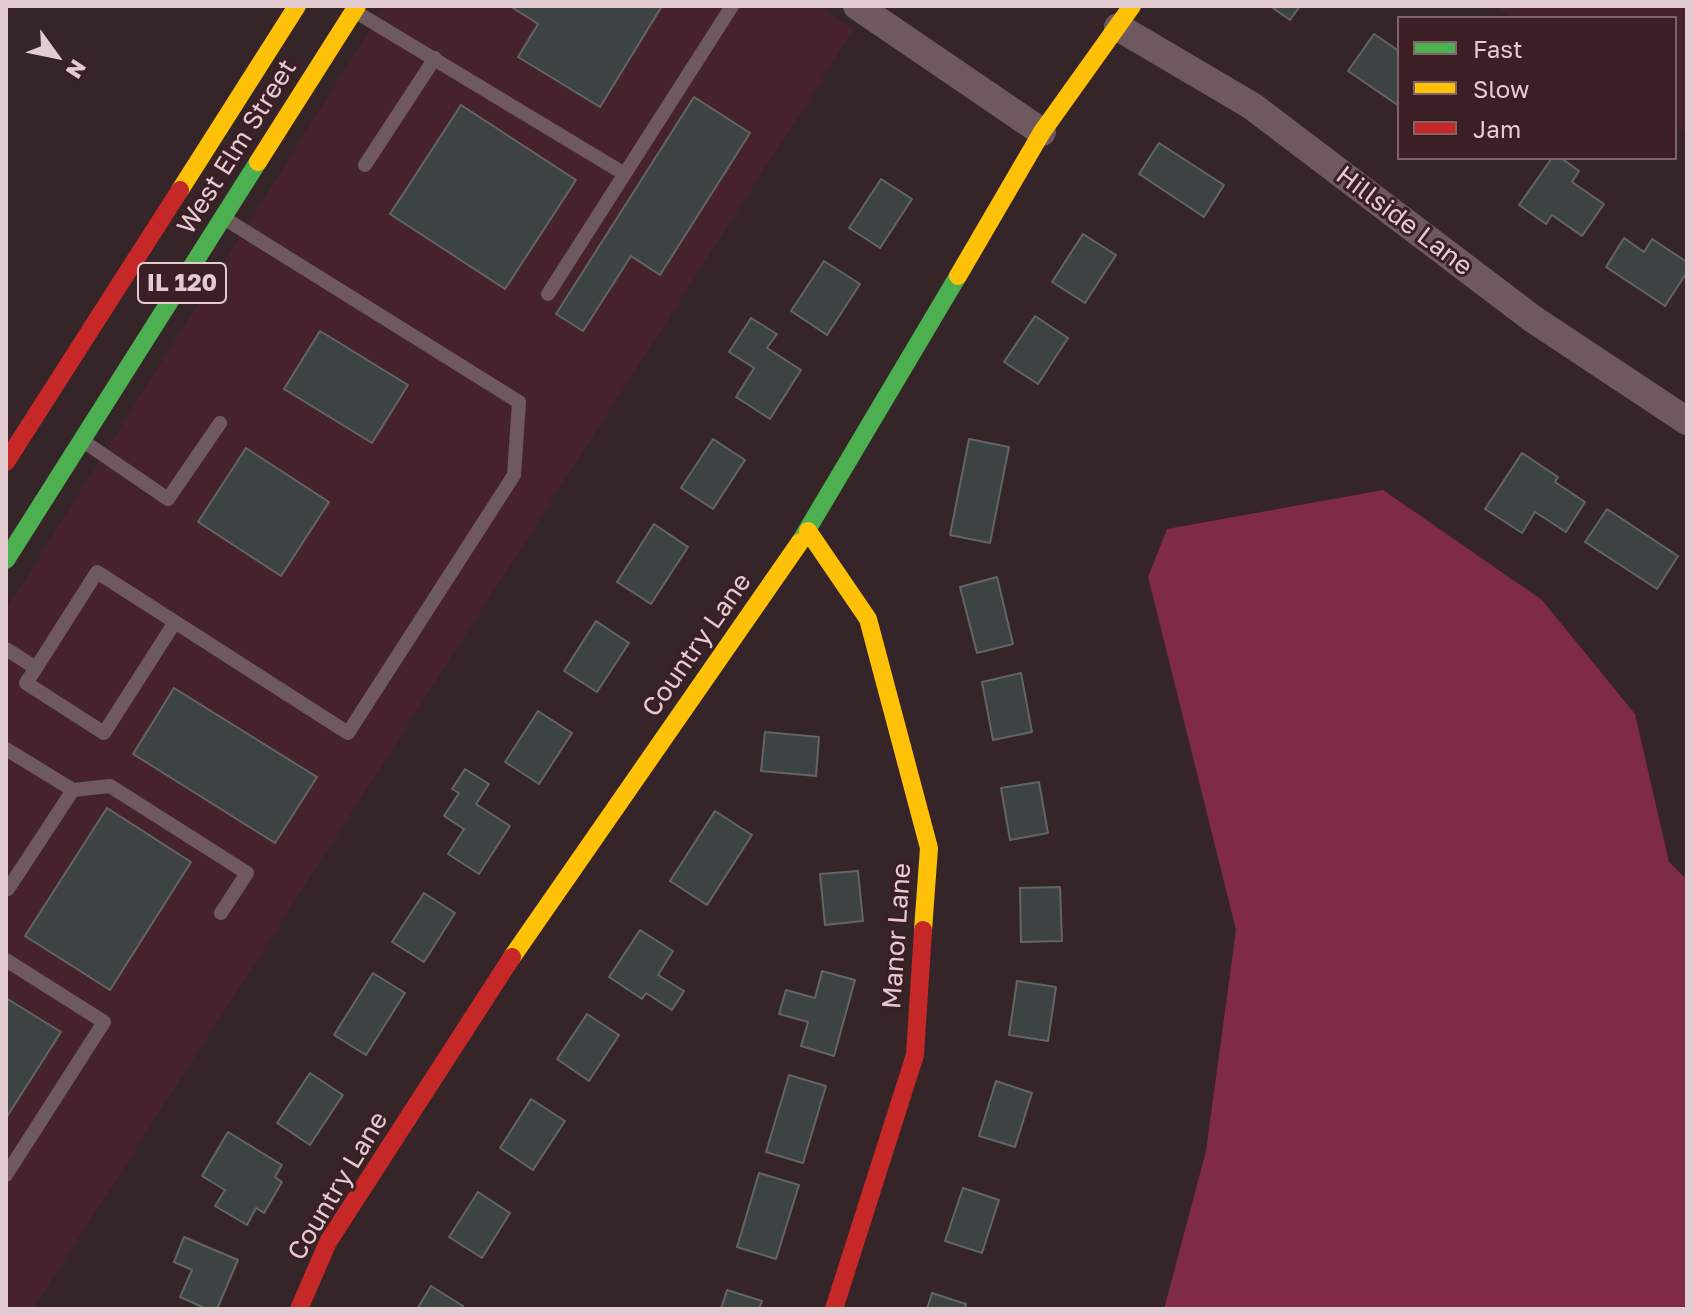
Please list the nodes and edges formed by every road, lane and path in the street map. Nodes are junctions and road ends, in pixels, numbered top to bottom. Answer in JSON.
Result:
{"nodes":[{"id":1,"x":297,"y":6,"type":"edge"},
{"id":2,"x":732,"y":6,"type":"edge"},
{"id":3,"x":857,"y":6,"type":"edge"},
{"id":4,"x":356,"y":8,"type":"edge"},
{"id":5,"x":1125,"y":17,"type":"edge"},
{"id":6,"x":435,"y":58,"type":"junction"},
{"id":7,"x":1042,"y":132,"type":"junction"},
{"id":8,"x":365,"y":165,"type":"dead end"},
{"id":9,"x":623,"y":173,"type":"junction"},
{"id":10,"x":223,"y":218,"type":"junction"},
{"id":11,"x":548,"y":294,"type":"dead end"},
{"id":12,"x":1687,"y":421,"type":"edge"},
{"id":13,"x":220,"y":423,"type":"dead end"},
{"id":14,"x":82,"y":440,"type":"junction"},
{"id":15,"x":6,"y":462,"type":"edge"},
{"id":16,"x":808,"y":531,"type":"junction"},
{"id":17,"x":6,"y":560,"type":"edge"},
{"id":18,"x":175,"y":622,"type":"junction"},
{"id":19,"x":6,"y":649,"type":"edge"},
{"id":20,"x":36,"y":668,"type":"junction"},
{"id":21,"x":6,"y":749,"type":"edge"},
{"id":22,"x":73,"y":790,"type":"junction"},
{"id":23,"x":6,"y":888,"type":"edge"},
{"id":24,"x":221,"y":913,"type":"dead end"},
{"id":25,"x":6,"y":960,"type":"edge"},
{"id":26,"x":6,"y":1175,"type":"edge"},
{"id":27,"x":299,"y":1309,"type":"edge"},
{"id":28,"x":834,"y":1309,"type":"edge"}],
"edges":[{"from":1,"to":15,"type":"street","name":"West Elm Street","number":"IL 120"},
{"from":2,"to":9,"type":"lane"},
{"from":3,"to":7,"type":"street"},
{"from":4,"to":6,"type":"lane"},
{"from":4,"to":10,"type":"street","name":"West Elm Street","number":"IL 120"},
{"from":5,"to":7,"type":"street","name":"Country Lane"},
{"from":5,"to":12,"type":"street","name":"Hillside Lane"},
{"from":6,"to":8,"type":"lane"},
{"from":6,"to":9,"type":"lane"},
{"from":7,"to":16,"type":"street","name":"Country Lane"},
{"from":9,"to":11,"type":"lane"},
{"from":10,"to":14,"type":"street","name":"West Elm Street","number":"IL 120"},
{"from":10,"to":18,"type":"lane"},
{"from":13,"to":14,"type":"lane"},
{"from":14,"to":17,"type":"street","name":"West Elm Street","number":"IL 120"},
{"from":16,"to":27,"type":"street","name":"Country Lane"},
{"from":16,"to":28,"type":"street","name":"Manor Lane"},
{"from":18,"to":20,"type":"lane"},
{"from":18,"to":20,"type":"lane"},
{"from":19,"to":20,"type":"lane"},
{"from":21,"to":22,"type":"lane"},
{"from":22,"to":23,"type":"lane"},
{"from":22,"to":24,"type":"lane"},
{"from":25,"to":26,"type":"lane"}]}
